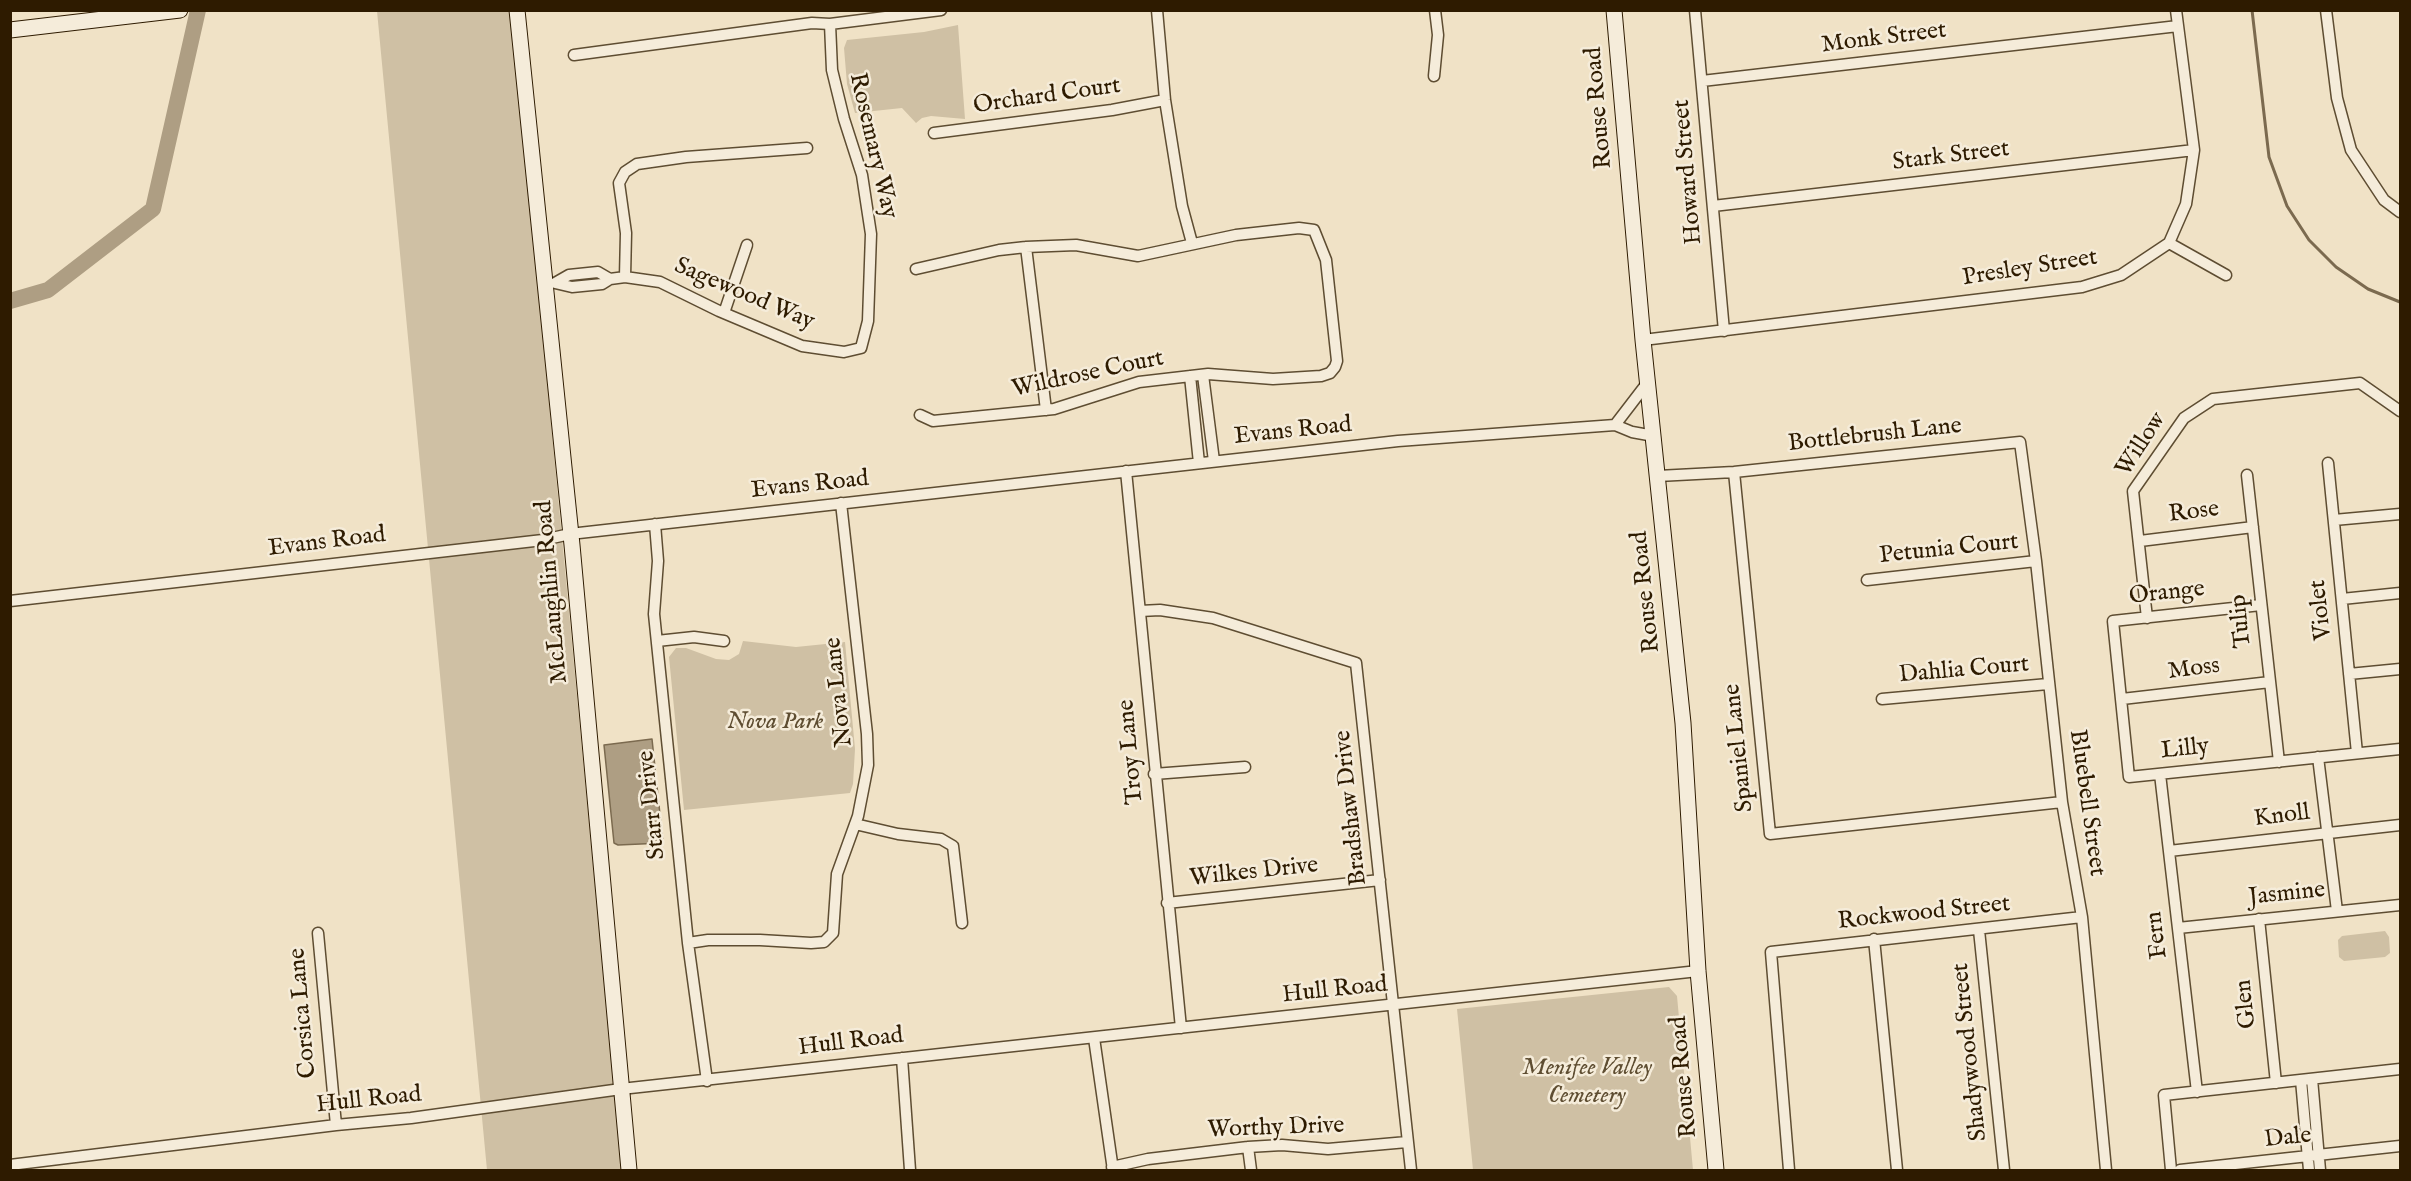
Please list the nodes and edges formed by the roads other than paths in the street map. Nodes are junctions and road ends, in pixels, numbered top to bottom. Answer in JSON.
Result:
{"nodes":[{"id":1,"x":180,"y":10,"type":"edge"},
{"id":2,"x":518,"y":10,"type":"edge"},
{"id":3,"x":941,"y":10,"type":"edge"},
{"id":4,"x":1158,"y":10,"type":"edge"},
{"id":5,"x":1435,"y":10,"type":"edge"},
{"id":6,"x":1614,"y":10,"type":"edge"},
{"id":7,"x":1695,"y":10,"type":"edge"},
{"id":8,"x":2176,"y":10,"type":"edge"},
{"id":9,"x":2326,"y":10,"type":"edge"},
{"id":10,"x":923,"y":12,"type":"edge"},
{"id":11,"x":911,"y":13,"type":"edge"},
{"id":12,"x":830,"y":24,"type":"junction"},
{"id":13,"x":2178,"y":26,"type":"junction"},
{"id":14,"x":10,"y":30,"type":"edge"},
{"id":15,"x":574,"y":56,"type":"dead end"},
{"id":16,"x":1434,"y":76,"type":"dead end"},
{"id":17,"x":1702,"y":81,"type":"junction"},
{"id":18,"x":1165,"y":100,"type":"junction"},
{"id":19,"x":934,"y":133,"type":"dead end"},
{"id":20,"x":807,"y":148,"type":"dead end"},
{"id":21,"x":2194,"y":150,"type":"junction"},
{"id":22,"x":1713,"y":206,"type":"junction"},
{"id":23,"x":2400,"y":212,"type":"edge"},
{"id":24,"x":1192,"y":243,"type":"junction"},
{"id":25,"x":2169,"y":243,"type":"junction"},
{"id":26,"x":747,"y":245,"type":"dead end"},
{"id":27,"x":1026,"y":247,"type":"junction"},
{"id":28,"x":916,"y":269,"type":"dead end"},
{"id":29,"x":2226,"y":275,"type":"dead end"},
{"id":30,"x":625,"y":277,"type":"junction"},
{"id":31,"x":551,"y":283,"type":"junction"},
{"id":32,"x":724,"y":313,"type":"junction"},
{"id":33,"x":1724,"y":331,"type":"junction"},
{"id":34,"x":1643,"y":340,"type":"junction"},
{"id":35,"x":861,"y":348,"type":"joint"},
{"id":36,"x":1203,"y":375,"type":"junction"},
{"id":37,"x":1190,"y":376,"type":"junction"},
{"id":38,"x":1648,"y":382,"type":"junction"},
{"id":39,"x":1046,"y":410,"type":"junction"},
{"id":40,"x":2400,"y":411,"type":"edge"},
{"id":41,"x":920,"y":416,"type":"dead end"},
{"id":42,"x":1615,"y":425,"type":"junction"},
{"id":43,"x":1654,"y":436,"type":"junction"},
{"id":44,"x":2020,"y":442,"type":"joint"},
{"id":45,"x":1214,"y":461,"type":"junction"},
{"id":46,"x":1199,"y":463,"type":"junction"},
{"id":47,"x":2328,"y":463,"type":"dead end"},
{"id":48,"x":1126,"y":471,"type":"junction"},
{"id":49,"x":1734,"y":472,"type":"junction"},
{"id":50,"x":2247,"y":475,"type":"dead end"},
{"id":51,"x":1659,"y":476,"type":"junction"},
{"id":52,"x":842,"y":503,"type":"junction"},
{"id":53,"x":2400,"y":514,"type":"edge"},
{"id":54,"x":2334,"y":520,"type":"junction"},
{"id":55,"x":655,"y":524,"type":"junction"},
{"id":56,"x":2253,"y":527,"type":"junction"},
{"id":57,"x":570,"y":534,"type":"junction"},
{"id":58,"x":2140,"y":541,"type":"junction"},
{"id":59,"x":2036,"y":561,"type":"junction"},
{"id":60,"x":1867,"y":580,"type":"dead end"},
{"id":61,"x":2400,"y":593,"type":"edge"},
{"id":62,"x":2342,"y":599,"type":"junction"},
{"id":63,"x":10,"y":600,"type":"edge"},
{"id":64,"x":2261,"y":605,"type":"junction"},
{"id":65,"x":1140,"y":611,"type":"junction"},
{"id":66,"x":2147,"y":618,"type":"junction"},
{"id":67,"x":2113,"y":621,"type":"joint"},
{"id":68,"x":657,"y":641,"type":"junction"},
{"id":69,"x":724,"y":641,"type":"dead end"},
{"id":70,"x":2400,"y":669,"type":"edge"},
{"id":71,"x":2349,"y":674,"type":"junction"},
{"id":72,"x":2270,"y":682,"type":"junction"},
{"id":73,"x":2048,"y":684,"type":"junction"},
{"id":74,"x":1882,"y":699,"type":"dead end"},
{"id":75,"x":2122,"y":699,"type":"junction"},
{"id":76,"x":2400,"y":749,"type":"edge"},
{"id":77,"x":2357,"y":753,"type":"junction"},
{"id":78,"x":2318,"y":757,"type":"junction"},
{"id":79,"x":2279,"y":762,"type":"junction"},
{"id":80,"x":1245,"y":767,"type":"dead end"},
{"id":81,"x":1154,"y":774,"type":"junction"},
{"id":82,"x":2160,"y":774,"type":"junction"},
{"id":83,"x":2062,"y":802,"type":"junction"},
{"id":84,"x":855,"y":825,"type":"junction"},
{"id":85,"x":2400,"y":825,"type":"edge"},
{"id":86,"x":2328,"y":832,"type":"junction"},
{"id":87,"x":2169,"y":851,"type":"junction"},
{"id":88,"x":1380,"y":880,"type":"junction"},
{"id":89,"x":1167,"y":903,"type":"junction"},
{"id":90,"x":2400,"y":905,"type":"edge"},
{"id":91,"x":2337,"y":911,"type":"junction"},
{"id":92,"x":2082,"y":917,"type":"junction"},
{"id":93,"x":2259,"y":920,"type":"junction"},
{"id":94,"x":962,"y":923,"type":"dead end"},
{"id":95,"x":2178,"y":928,"type":"junction"},
{"id":96,"x":1979,"y":930,"type":"junction"},
{"id":97,"x":318,"y":933,"type":"dead end"},
{"id":98,"x":1874,"y":939,"type":"junction"},
{"id":99,"x":688,"y":943,"type":"junction"},
{"id":100,"x":1698,"y":971,"type":"junction"},
{"id":101,"x":1394,"y":1006,"type":"junction"},
{"id":102,"x":1181,"y":1028,"type":"junction"},
{"id":103,"x":1094,"y":1038,"type":"junction"},
{"id":104,"x":902,"y":1058,"type":"junction"},
{"id":105,"x":2400,"y":1069,"type":"edge"},
{"id":106,"x":2307,"y":1080,"type":"junction"},
{"id":107,"x":707,"y":1081,"type":"junction"},
{"id":108,"x":2276,"y":1083,"type":"junction"},
{"id":109,"x":621,"y":1089,"type":"junction"},
{"id":110,"x":2197,"y":1092,"type":"junction"},
{"id":111,"x":336,"y":1125,"type":"junction"},
{"id":112,"x":1407,"y":1142,"type":"junction"},
{"id":113,"x":2400,"y":1146,"type":"edge"},
{"id":114,"x":1248,"y":1147,"type":"junction"},
{"id":115,"x":2313,"y":1157,"type":"junction"},
{"id":116,"x":10,"y":1165,"type":"edge"},
{"id":117,"x":1112,"y":1169,"type":"edge"},
{"id":118,"x":629,"y":1170,"type":"edge"},
{"id":119,"x":910,"y":1170,"type":"edge"},
{"id":120,"x":1251,"y":1170,"type":"edge"},
{"id":121,"x":1411,"y":1170,"type":"edge"},
{"id":122,"x":1716,"y":1170,"type":"edge"},
{"id":123,"x":1789,"y":1170,"type":"edge"},
{"id":124,"x":1897,"y":1170,"type":"edge"},
{"id":125,"x":2004,"y":1170,"type":"edge"},
{"id":126,"x":2106,"y":1170,"type":"edge"},
{"id":127,"x":2171,"y":1170,"type":"edge"},
{"id":128,"x":2180,"y":1170,"type":"edge"},
{"id":129,"x":2309,"y":1170,"type":"edge"},
{"id":130,"x":2320,"y":1170,"type":"edge"}],
"edges":[{"from":1,"to":14,"type":"street"},
{"from":2,"to":31,"type":"street","name":"McLaughlin Road"},
{"from":3,"to":10,"type":"street"},
{"from":4,"to":18,"type":"street"},
{"from":5,"to":16,"type":"street"},
{"from":6,"to":34,"type":"street","name":"Rouse Road"},
{"from":7,"to":17,"type":"street","name":"Howard Street"},
{"from":8,"to":13,"type":"street"},
{"from":9,"to":23,"type":"street"},
{"from":10,"to":11,"type":"street"},
{"from":11,"to":12,"type":"street"},
{"from":12,"to":15,"type":"street"},
{"from":12,"to":35,"type":"street","name":"Rosemary Way"},
{"from":13,"to":17,"type":"street","name":"Monk Street"},
{"from":13,"to":21,"type":"street"},
{"from":17,"to":22,"type":"street","name":"Howard Street"},
{"from":18,"to":19,"type":"street","name":"Orchard Court"},
{"from":18,"to":24,"type":"street"},
{"from":20,"to":30,"type":"street"},
{"from":21,"to":22,"type":"street","name":"Stark Street"},
{"from":21,"to":25,"type":"street"},
{"from":22,"to":33,"type":"street","name":"Howard Street"},
{"from":24,"to":27,"type":"street"},
{"from":24,"to":36,"type":"street","name":"Wildrose Court"},
{"from":25,"to":29,"type":"street"},
{"from":25,"to":33,"type":"street","name":"Presley Street"},
{"from":26,"to":32,"type":"street"},
{"from":27,"to":28,"type":"street"},
{"from":27,"to":39,"type":"street"},
{"from":30,"to":31,"type":"street","name":"Sagewood Way"},
{"from":30,"to":32,"type":"street","name":"Sagewood Way"},
{"from":31,"to":57,"type":"street","name":"McLaughlin Road"},
{"from":32,"to":35,"type":"street","name":"Sagewood Way"},
{"from":33,"to":34,"type":"street","name":"Presley Street"},
{"from":34,"to":38,"type":"street","name":"Rouse Road"},
{"from":36,"to":37,"type":"street","name":"Wildrose Court"},
{"from":36,"to":45,"type":"street"},
{"from":37,"to":39,"type":"street","name":"Wildrose Court"},
{"from":37,"to":46,"type":"street"},
{"from":38,"to":42,"type":"street"},
{"from":38,"to":43,"type":"street","name":"Rouse Road"},
{"from":39,"to":41,"type":"street","name":"Wildrose Court"},
{"from":40,"to":58,"type":"street","name":"Willow"},
{"from":42,"to":43,"type":"street","name":"Evans Road"},
{"from":42,"to":45,"type":"street","name":"Evans Road"},
{"from":43,"to":51,"type":"street","name":"Rouse Road"},
{"from":44,"to":49,"type":"street","name":"Bottlebrush Lane"},
{"from":44,"to":59,"type":"street","name":"Bluebell Street"},
{"from":45,"to":46,"type":"street","name":"Evans Road"},
{"from":46,"to":48,"type":"street","name":"Evans Road"},
{"from":47,"to":54,"type":"street","name":"Violet"},
{"from":48,"to":52,"type":"street","name":"Evans Road"},
{"from":48,"to":65,"type":"street","name":"Troy Lane"},
{"from":49,"to":51,"type":"street","name":"Bottlebrush Lane"},
{"from":49,"to":83,"type":"street","name":"Spaniel Lane"},
{"from":50,"to":56,"type":"street","name":"Tulip"},
{"from":51,"to":100,"type":"street","name":"Rouse Road"},
{"from":52,"to":55,"type":"street","name":"Evans Road"},
{"from":52,"to":84,"type":"street","name":"Nova Lane"},
{"from":53,"to":54,"type":"street"},
{"from":54,"to":62,"type":"street","name":"Violet"},
{"from":55,"to":57,"type":"street","name":"Evans Road"},
{"from":55,"to":68,"type":"street","name":"Starr Drive"},
{"from":56,"to":58,"type":"street","name":"Rose"},
{"from":56,"to":64,"type":"street","name":"Tulip"},
{"from":57,"to":63,"type":"street","name":"Evans Road"},
{"from":57,"to":109,"type":"street","name":"McLaughlin Road"},
{"from":58,"to":66,"type":"street","name":"Willow"},
{"from":59,"to":60,"type":"street","name":"Petunia Court"},
{"from":59,"to":73,"type":"street","name":"Bluebell Street"},
{"from":61,"to":62,"type":"street"},
{"from":62,"to":71,"type":"street","name":"Violet"},
{"from":64,"to":66,"type":"street","name":"Orange"},
{"from":64,"to":72,"type":"street","name":"Tulip"},
{"from":65,"to":81,"type":"street","name":"Troy Lane"},
{"from":65,"to":88,"type":"street","name":"Bradshaw Drive"},
{"from":66,"to":67,"type":"street","name":"Orange"},
{"from":67,"to":75,"type":"street","name":"Lilly"},
{"from":68,"to":69,"type":"street"},
{"from":68,"to":99,"type":"street","name":"Starr Drive"},
{"from":70,"to":71,"type":"street"},
{"from":71,"to":77,"type":"street","name":"Violet"},
{"from":72,"to":75,"type":"street","name":"Moss"},
{"from":72,"to":79,"type":"street","name":"Tulip"},
{"from":73,"to":74,"type":"street","name":"Dahlia Court"},
{"from":73,"to":83,"type":"street","name":"Bluebell Street"},
{"from":75,"to":82,"type":"street","name":"Lilly"},
{"from":76,"to":77,"type":"street","name":"Lilly"},
{"from":77,"to":78,"type":"street","name":"Lilly"},
{"from":78,"to":79,"type":"street","name":"Lilly"},
{"from":78,"to":86,"type":"street"},
{"from":79,"to":82,"type":"street","name":"Lilly"},
{"from":80,"to":81,"type":"street"},
{"from":81,"to":89,"type":"street","name":"Troy Lane"},
{"from":82,"to":87,"type":"street","name":"Fern"},
{"from":83,"to":92,"type":"street","name":"Bluebell Street"},
{"from":84,"to":94,"type":"street"},
{"from":84,"to":99,"type":"street","name":"Nova Lane"},
{"from":85,"to":86,"type":"street","name":"Knoll"},
{"from":86,"to":87,"type":"street","name":"Knoll"},
{"from":86,"to":91,"type":"street"},
{"from":87,"to":95,"type":"street","name":"Fern"},
{"from":88,"to":89,"type":"street","name":"Wilkes Drive"},
{"from":88,"to":101,"type":"street","name":"Bradshaw Drive"},
{"from":89,"to":102,"type":"street","name":"Troy Lane"},
{"from":90,"to":91,"type":"street","name":"Jasmine"},
{"from":91,"to":93,"type":"street","name":"Jasmine"},
{"from":92,"to":96,"type":"street","name":"Rockwood Street"},
{"from":92,"to":126,"type":"street","name":"Bluebell Street"},
{"from":93,"to":95,"type":"street","name":"Jasmine"},
{"from":93,"to":108,"type":"street","name":"Glen"},
{"from":95,"to":110,"type":"street","name":"Fern"},
{"from":96,"to":98,"type":"street","name":"Rockwood Street"},
{"from":96,"to":125,"type":"street","name":"Shadywood Street"},
{"from":97,"to":111,"type":"street","name":"Corsica Lane"},
{"from":98,"to":123,"type":"street","name":"Rockwood Street"},
{"from":98,"to":124,"type":"street"},
{"from":99,"to":107,"type":"street","name":"Starr Drive"},
{"from":100,"to":101,"type":"street","name":"Hull Road"},
{"from":100,"to":122,"type":"street","name":"Rouse Road"},
{"from":101,"to":102,"type":"street","name":"Hull Road"},
{"from":101,"to":112,"type":"street","name":"Bradshaw Drive"},
{"from":102,"to":103,"type":"street","name":"Hull Road"},
{"from":103,"to":104,"type":"street","name":"Hull Road"},
{"from":103,"to":117,"type":"street"},
{"from":104,"to":107,"type":"street","name":"Hull Road"},
{"from":104,"to":119,"type":"street"},
{"from":105,"to":106,"type":"street"},
{"from":106,"to":108,"type":"street"},
{"from":106,"to":115,"type":"street"},
{"from":107,"to":109,"type":"street","name":"Hull Road"},
{"from":108,"to":110,"type":"street"},
{"from":109,"to":111,"type":"street","name":"Hull Road"},
{"from":109,"to":118,"type":"street","name":"McLaughlin Road"},
{"from":110,"to":127,"type":"street"},
{"from":111,"to":116,"type":"street","name":"Hull Road"},
{"from":112,"to":114,"type":"street","name":"Worthy Drive"},
{"from":112,"to":121,"type":"street","name":"Bradshaw Drive"},
{"from":113,"to":115,"type":"street","name":"Dale"},
{"from":114,"to":117,"type":"street","name":"Worthy Drive"},
{"from":114,"to":120,"type":"street"},
{"from":115,"to":128,"type":"street","name":"Dale"},
{"from":115,"to":129,"type":"street"},
{"from":115,"to":130,"type":"street"}]}
